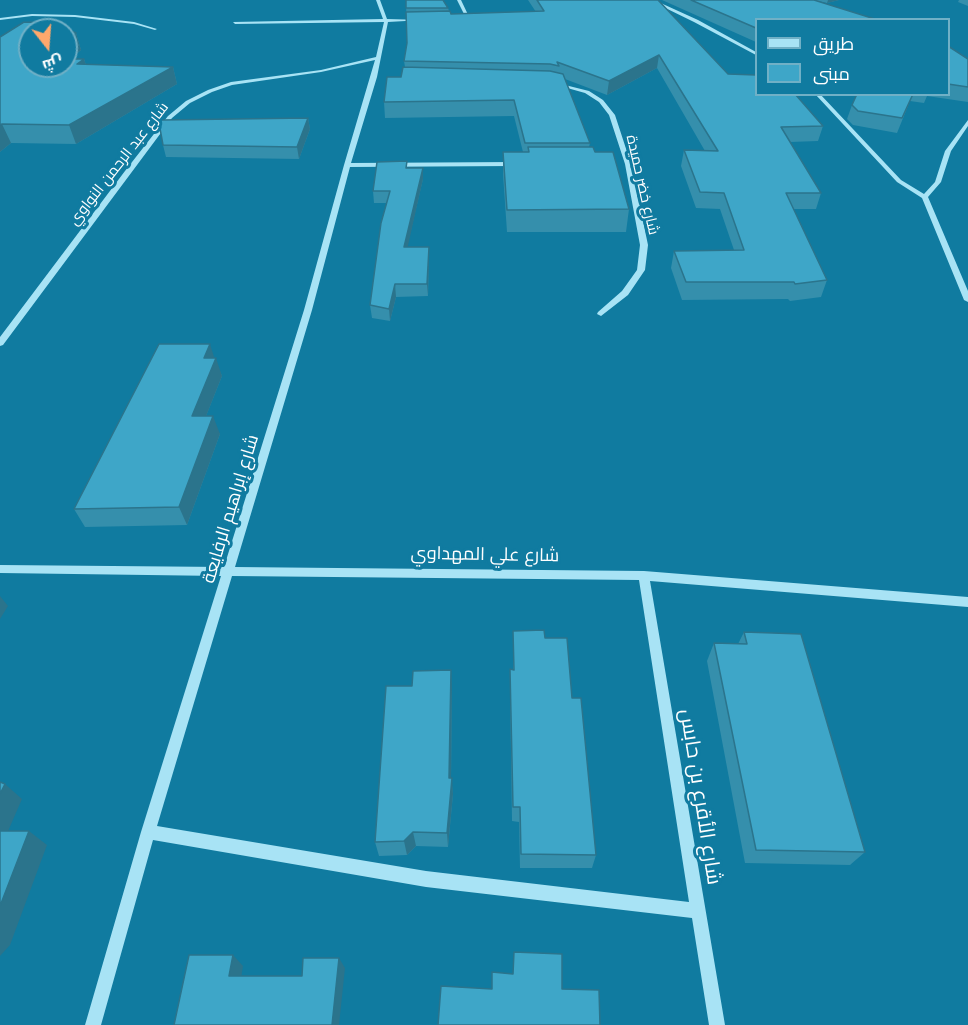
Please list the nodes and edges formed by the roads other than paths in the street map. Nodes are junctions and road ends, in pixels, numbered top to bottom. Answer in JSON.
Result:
{"nodes":[{"id":1,"x":378,"y":0,"type":"edge"},
{"id":2,"x":459,"y":0,"type":"edge"},
{"id":3,"x":651,"y":0,"type":"edge"},
{"id":4,"x":0,"y":19,"type":"edge"},
{"id":5,"x":433,"y":20,"type":"edge"},
{"id":6,"x":457,"y":20,"type":"edge"},
{"id":7,"x":469,"y":20,"type":"junction"},
{"id":8,"x":479,"y":20,"type":"edge"},
{"id":9,"x":386,"y":21,"type":"junction"},
{"id":10,"x":235,"y":23,"type":"dead end"},
{"id":11,"x":155,"y":29,"type":"dead end"},
{"id":12,"x":755,"y":53,"type":"edge"},
{"id":13,"x":377,"y":58,"type":"junction"},
{"id":14,"x":549,"y":82,"type":"edge"},
{"id":15,"x":819,"y":96,"type":"edge"},
{"id":16,"x":968,"y":122,"type":"edge"},
{"id":17,"x":523,"y":164,"type":"edge"},
{"id":18,"x":616,"y":164,"type":"edge"},
{"id":19,"x":628,"y":164,"type":"junction"},
{"id":20,"x":347,"y":165,"type":"junction"},
{"id":21,"x":925,"y":197,"type":"junction"},
{"id":22,"x":968,"y":300,"type":"edge"},
{"id":23,"x":601,"y":314,"type":"dead end"},
{"id":24,"x":0,"y":343,"type":"edge"},
{"id":25,"x":0,"y":569,"type":"edge"},
{"id":26,"x":230,"y":570,"type":"junction"},
{"id":27,"x":644,"y":576,"type":"junction"},
{"id":28,"x":968,"y":602,"type":"edge"},
{"id":29,"x":148,"y":832,"type":"junction"},
{"id":30,"x":697,"y":911,"type":"junction"},
{"id":31,"x":93,"y":1025,"type":"edge"},
{"id":32,"x":717,"y":1025,"type":"edge"}],
"edges":[{"from":1,"to":9,"type":"street"},
{"from":2,"to":7,"type":"street"},
{"from":3,"to":12,"type":"street"},
{"from":4,"to":11,"type":"street"},
{"from":5,"to":9,"type":"street"},
{"from":6,"to":7,"type":"street"},
{"from":7,"to":8,"type":"street"},
{"from":9,"to":10,"type":"street"},
{"from":9,"to":13,"type":"street","name":"شارع إبراهيم الرفايعة"},
{"from":13,"to":20,"type":"street","name":"شارع إبراهيم الرفايعة"},
{"from":13,"to":24,"type":"street","name":"شارع عبد الرحمن النواوي"},
{"from":14,"to":19,"type":"street","name":"شارع خضر حميدة"},
{"from":15,"to":21,"type":"street"},
{"from":16,"to":21,"type":"street"},
{"from":17,"to":20,"type":"street"},
{"from":18,"to":19,"type":"street"},
{"from":19,"to":23,"type":"street","name":"شارع خضر حميدة"},
{"from":20,"to":26,"type":"street","name":"شارع إبراهيم الرفايعة"},
{"from":21,"to":22,"type":"street"},
{"from":25,"to":26,"type":"street","name":"شارع علي المهداوي"},
{"from":26,"to":27,"type":"street","name":"شارع علي المهداوي"},
{"from":26,"to":29,"type":"street","name":"شارع إبراهيم الرفايعة"},
{"from":27,"to":28,"type":"street","name":"شارع علي المهداوي"},
{"from":27,"to":30,"type":"street","name":"شارع الأقرع بن حابس"},
{"from":29,"to":30,"type":"street"},
{"from":29,"to":31,"type":"street","name":"شارع إبراهيم الرفايعة"},
{"from":30,"to":32,"type":"street","name":"شارع الأقرع بن حابس"}]}
